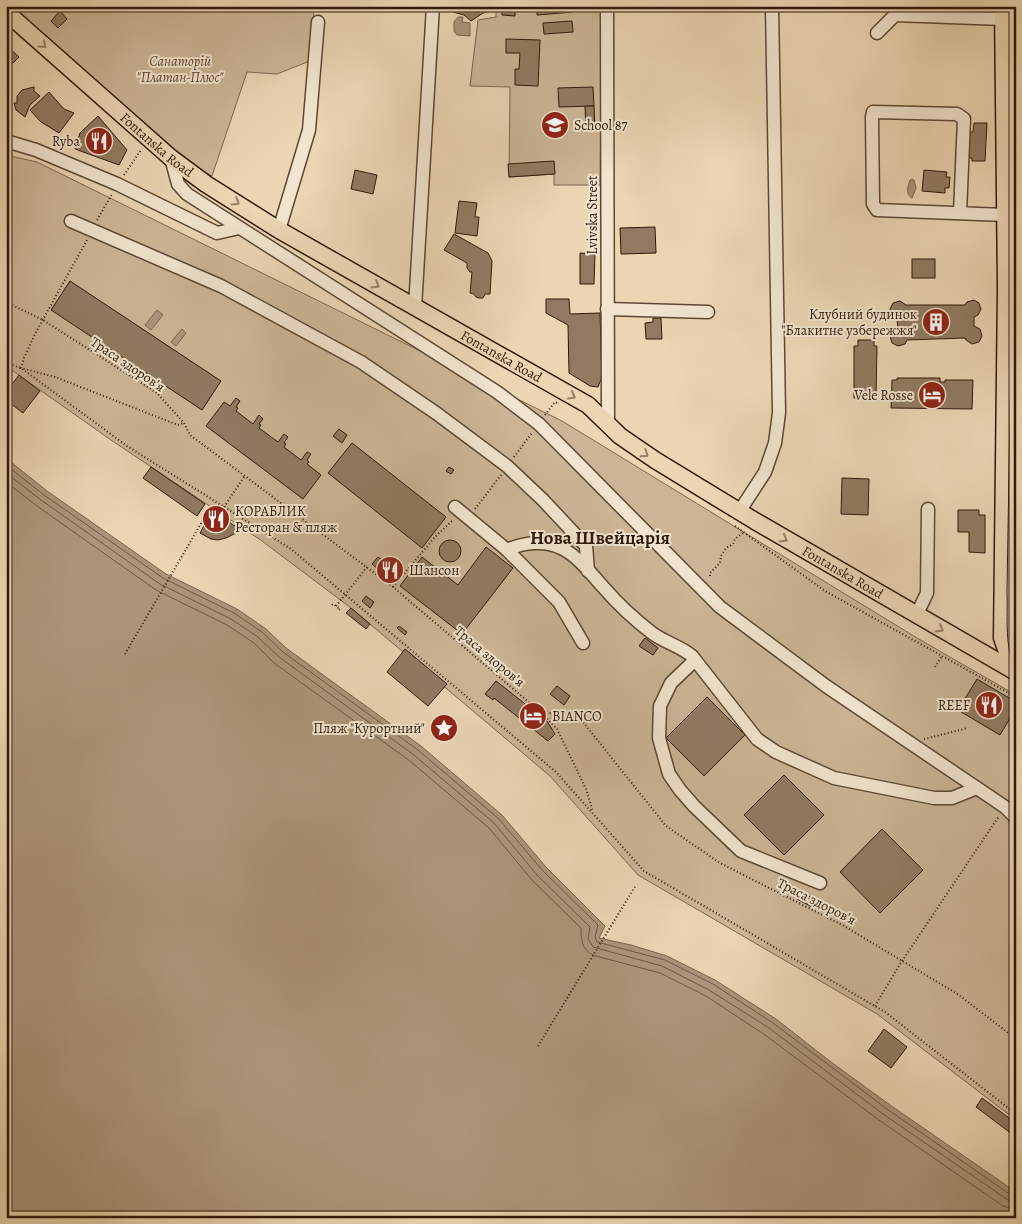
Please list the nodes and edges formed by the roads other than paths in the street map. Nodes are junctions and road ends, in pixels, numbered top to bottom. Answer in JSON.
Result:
{"nodes":[{"id":1,"x":433,"y":6,"type":"edge"},
{"id":2,"x":607,"y":6,"type":"edge"},
{"id":3,"x":772,"y":6,"type":"edge"},
{"id":4,"x":6,"y":12,"type":"edge"},
{"id":5,"x":1003,"y":13,"type":"edge"},
{"id":6,"x":318,"y":22,"type":"dead end"},
{"id":7,"x":878,"y":33,"type":"dead end"},
{"id":8,"x":6,"y":141,"type":"edge"},
{"id":9,"x":171,"y":158,"type":"junction"},
{"id":10,"x":206,"y":184,"type":"junction"},
{"id":11,"x":198,"y":202,"type":"junction"},
{"id":12,"x":960,"y":213,"type":"junction"},
{"id":13,"x":1005,"y":215,"type":"junction"},
{"id":14,"x":71,"y":221,"type":"dead end"},
{"id":15,"x":239,"y":228,"type":"junction"},
{"id":16,"x":279,"y":230,"type":"junction"},
{"id":17,"x":1011,"y":288,"type":"edge"},
{"id":18,"x":415,"y":308,"type":"junction"},
{"id":19,"x":607,"y":309,"type":"junction"},
{"id":20,"x":708,"y":312,"type":"dead end"},
{"id":21,"x":608,"y":424,"type":"junction"},
{"id":22,"x":1010,"y":461,"type":"edge"},
{"id":23,"x":455,"y":507,"type":"dead end"},
{"id":24,"x":928,"y":509,"type":"dead end"},
{"id":25,"x":739,"y":512,"type":"junction"},
{"id":26,"x":507,"y":550,"type":"junction"},
{"id":27,"x":588,"y":570,"type":"junction"},
{"id":28,"x":916,"y":616,"type":"junction"},
{"id":29,"x":1002,"y":638,"type":"junction"},
{"id":30,"x":582,"y":643,"type":"dead end"},
{"id":31,"x":973,"y":649,"type":"junction"},
{"id":32,"x":695,"y":660,"type":"junction"},
{"id":33,"x":1015,"y":672,"type":"edge"},
{"id":34,"x":977,"y":788,"type":"junction"},
{"id":35,"x":1016,"y":818,"type":"edge"},
{"id":36,"x":820,"y":883,"type":"dead end"}],
"edges":[{"from":1,"to":18,"type":"street"},
{"from":2,"to":19,"type":"street","name":"Lvivska Street"},
{"from":3,"to":25,"type":"street"},
{"from":4,"to":9,"type":"main road","name":"Fontanska Road","one_way":true},
{"from":5,"to":7,"type":"street"},
{"from":5,"to":13,"type":"main road"},
{"from":6,"to":16,"type":"street"},
{"from":8,"to":15,"type":"street"},
{"from":9,"to":10,"type":"main road","name":"Fontanska Road"},
{"from":9,"to":11,"type":"street"},
{"from":10,"to":11,"type":"street"},
{"from":10,"to":16,"type":"main road","name":"Fontanska Road","one_way":true},
{"from":11,"to":15,"type":"street"},
{"from":12,"to":12,"type":"street"},
{"from":12,"to":13,"type":"street"},
{"from":13,"to":17,"type":"main road"},
{"from":14,"to":27,"type":"street"},
{"from":15,"to":34,"type":"street"},
{"from":16,"to":18,"type":"main road","name":"Fontanska Road","one_way":true},
{"from":17,"to":22,"type":"main road"},
{"from":18,"to":21,"type":"main road","name":"Fontanska Road","one_way":true},
{"from":19,"to":20,"type":"street"},
{"from":19,"to":21,"type":"street","name":"Lvivska Street"},
{"from":21,"to":25,"type":"main road","name":"Fontanska Road","one_way":true},
{"from":22,"to":29,"type":"main road"},
{"from":23,"to":26,"type":"street"},
{"from":24,"to":28,"type":"street"},
{"from":25,"to":28,"type":"main road","name":"Fontanska Road","one_way":true},
{"from":26,"to":27,"type":"street"},
{"from":26,"to":30,"type":"street"},
{"from":27,"to":32,"type":"street"},
{"from":28,"to":31,"type":"main road","name":"Fontanska Road","one_way":true},
{"from":29,"to":31,"type":"main road"},
{"from":29,"to":33,"type":"main road"},
{"from":31,"to":33,"type":"main road","name":"Fontanska Road"},
{"from":32,"to":34,"type":"street"},
{"from":32,"to":36,"type":"street"},
{"from":34,"to":35,"type":"street"}]}
